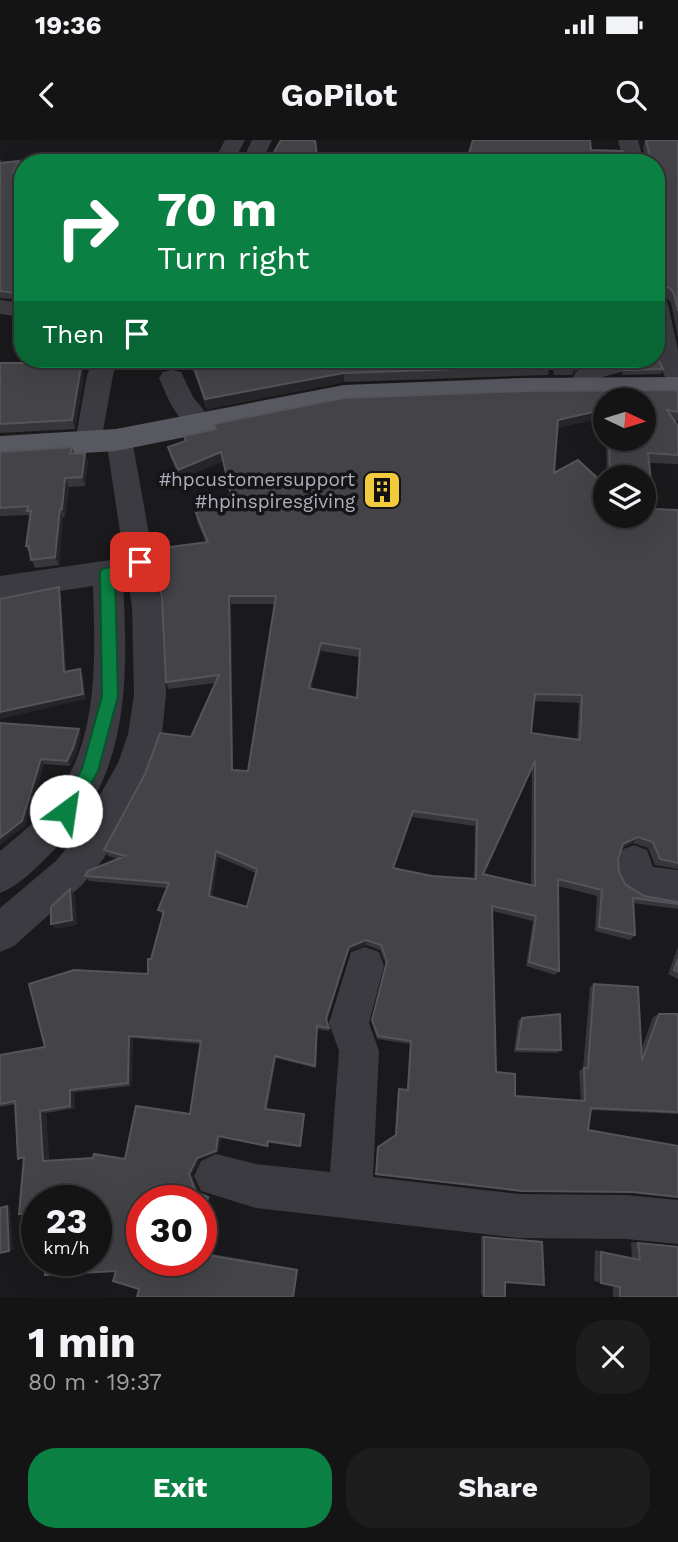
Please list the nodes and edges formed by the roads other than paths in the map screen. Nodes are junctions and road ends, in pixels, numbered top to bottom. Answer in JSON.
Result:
{"nodes":[{"id":1,"x":667,"y":352,"type":"edge"},
{"id":2,"x":103,"y":368,"type":"edge"},
{"id":3,"x":605,"y":368,"type":"edge"},
{"id":4,"x":521,"y":370,"type":"edge"},
{"id":5,"x":172,"y":378,"type":"dead end"},
{"id":6,"x":678,"y":379,"type":"edge"},
{"id":7,"x":587,"y":387,"type":"junction"},
{"id":8,"x":678,"y":387,"type":"edge"},
{"id":9,"x":202,"y":424,"type":"junction"},
{"id":10,"x":105,"y":441,"type":"junction"},
{"id":11,"x":0,"y":447,"type":"edge"},
{"id":12,"x":129,"y":564,"type":"junction"},
{"id":13,"x":0,"y":589,"type":"edge"},
{"id":14,"x":125,"y":732,"type":"junction"},
{"id":15,"x":634,"y":862,"type":"dead end"},
{"id":16,"x":0,"y":874,"type":"edge"},
{"id":17,"x":678,"y":888,"type":"edge"},
{"id":18,"x":0,"y":933,"type":"edge"},
{"id":19,"x":365,"y":966,"type":"dead end"},
{"id":20,"x":216,"y":1177,"type":"dead end"},
{"id":21,"x":350,"y":1197,"type":"junction"},
{"id":22,"x":678,"y":1222,"type":"edge"}],
"edges":[{"from":1,"to":6,"type":"street"},
{"from":2,"to":10,"type":"street"},
{"from":3,"to":7,"type":"street"},
{"from":4,"to":7,"type":"main road"},
{"from":4,"to":9,"type":"main road"},
{"from":5,"to":9,"type":"street"},
{"from":7,"to":8,"type":"main road"},
{"from":9,"to":10,"type":"main road"},
{"from":10,"to":11,"type":"main road"},
{"from":10,"to":12,"type":"street"},
{"from":12,"to":13,"type":"street"},
{"from":12,"to":14,"type":"street"},
{"from":14,"to":16,"type":"street"},
{"from":14,"to":18,"type":"street"},
{"from":15,"to":17,"type":"street"},
{"from":19,"to":21,"type":"street"},
{"from":20,"to":21,"type":"street"},
{"from":21,"to":22,"type":"street"}]}
